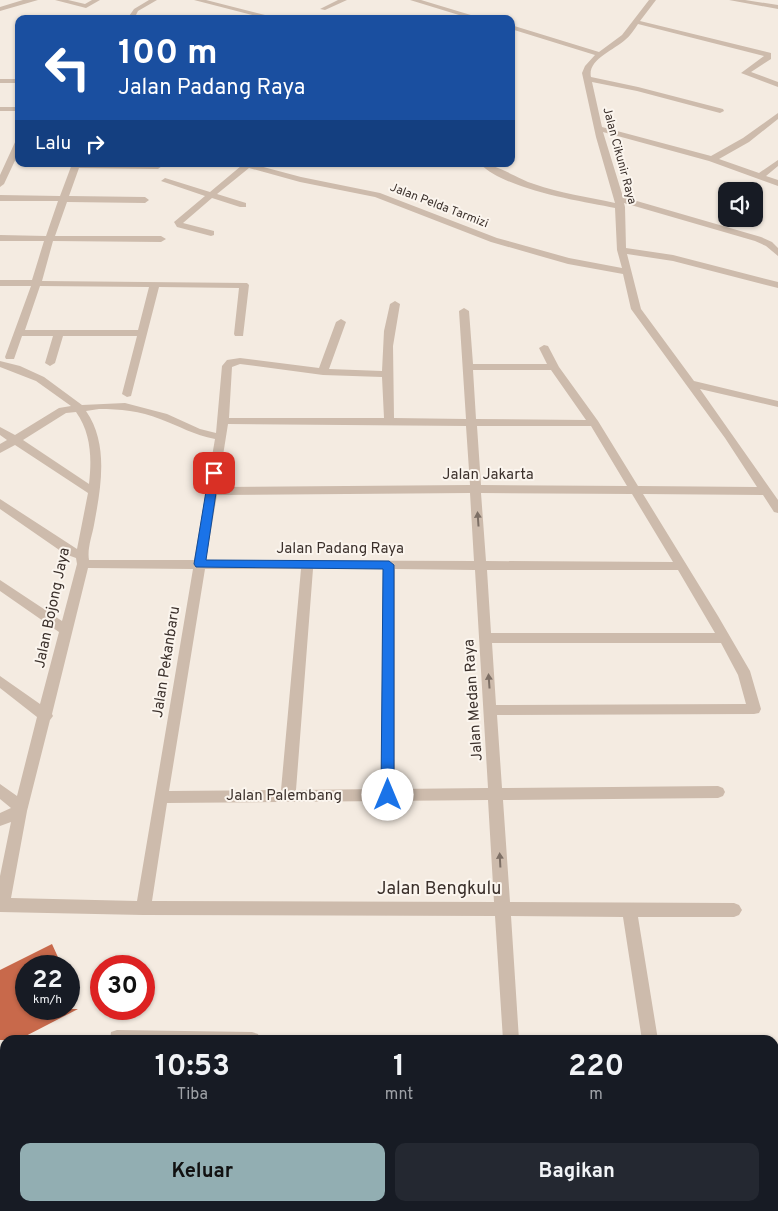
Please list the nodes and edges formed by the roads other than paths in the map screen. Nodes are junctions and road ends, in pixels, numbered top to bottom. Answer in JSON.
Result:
{"nodes":[{"id":1,"x":35,"y":0,"type":"edge"},
{"id":2,"x":58,"y":0,"type":"edge"},
{"id":3,"x":97,"y":0,"type":"edge"},
{"id":4,"x":154,"y":0,"type":"edge"},
{"id":5,"x":197,"y":0,"type":"edge"},
{"id":6,"x":223,"y":0,"type":"edge"},
{"id":7,"x":413,"y":0,"type":"edge"},
{"id":8,"x":653,"y":0,"type":"edge"},
{"id":9,"x":732,"y":0,"type":"edge"},
{"id":10,"x":338,"y":1,"type":"edge"},
{"id":11,"x":216,"y":4,"type":"junction"},
{"id":12,"x":778,"y":7,"type":"edge"},
{"id":13,"x":0,"y":9,"type":"edge"},
{"id":14,"x":323,"y":10,"type":"dead end"},
{"id":15,"x":133,"y":15,"type":"edge"},
{"id":16,"x":261,"y":15,"type":"edge"},
{"id":17,"x":467,"y":15,"type":"edge"},
{"id":18,"x":638,"y":22,"type":"junction"},
{"id":19,"x":515,"y":28,"type":"edge"},
{"id":20,"x":601,"y":55,"type":"junction"},
{"id":21,"x":0,"y":80,"type":"edge"},
{"id":22,"x":588,"y":80,"type":"junction"},
{"id":23,"x":15,"y":81,"type":"edge"},
{"id":24,"x":778,"y":84,"type":"edge"},
{"id":25,"x":0,"y":109,"type":"edge"},
{"id":26,"x":15,"y":109,"type":"edge"},
{"id":27,"x":720,"y":111,"type":"dead end"},
{"id":28,"x":778,"y":115,"type":"edge"},
{"id":29,"x":598,"y":128,"type":"junction"},
{"id":30,"x":15,"y":151,"type":"edge"},
{"id":31,"x":712,"y":159,"type":"junction"},
{"id":32,"x":778,"y":162,"type":"edge"},
{"id":33,"x":75,"y":167,"type":"edge"},
{"id":34,"x":242,"y":167,"type":"edge"},
{"id":35,"x":256,"y":167,"type":"edge"},
{"id":36,"x":280,"y":167,"type":"edge"},
{"id":37,"x":489,"y":167,"type":"edge"},
{"id":38,"x":274,"y":172,"type":"junction"},
{"id":39,"x":761,"y":176,"type":"junction"},
{"id":40,"x":165,"y":181,"type":"dead end"},
{"id":41,"x":778,"y":183,"type":"edge"},
{"id":42,"x":0,"y":184,"type":"edge"},
{"id":43,"x":212,"y":196,"type":"junction"},
{"id":44,"x":0,"y":198,"type":"edge"},
{"id":45,"x":64,"y":198,"type":"junction"},
{"id":46,"x":145,"y":200,"type":"dead end"},
{"id":47,"x":620,"y":203,"type":"junction"},
{"id":48,"x":243,"y":206,"type":"dead end"},
{"id":49,"x":211,"y":233,"type":"dead end"},
{"id":50,"x":0,"y":238,"type":"edge"},
{"id":51,"x":49,"y":238,"type":"junction"},
{"id":52,"x":161,"y":239,"type":"dead end"},
{"id":53,"x":622,"y":250,"type":"junction"},
{"id":54,"x":778,"y":253,"type":"edge"},
{"id":55,"x":626,"y":272,"type":"junction"},
{"id":56,"x":0,"y":283,"type":"edge"},
{"id":57,"x":36,"y":284,"type":"junction"},
{"id":58,"x":155,"y":284,"type":"junction"},
{"id":59,"x":778,"y":285,"type":"edge"},
{"id":60,"x":395,"y":304,"type":"dead end"},
{"id":61,"x":464,"y":311,"type":"dead end"},
{"id":62,"x":341,"y":322,"type":"dead end"},
{"id":63,"x":19,"y":333,"type":"junction"},
{"id":64,"x":59,"y":333,"type":"junction"},
{"id":65,"x":143,"y":333,"type":"junction"},
{"id":66,"x":239,"y":334,"type":"dead end"},
{"id":67,"x":544,"y":348,"type":"dead end"},
{"id":68,"x":5,"y":361,"type":"edge"},
{"id":69,"x":50,"y":363,"type":"dead end"},
{"id":70,"x":468,"y":367,"type":"junction"},
{"id":71,"x":554,"y":367,"type":"junction"},
{"id":72,"x":323,"y":372,"type":"junction"},
{"id":73,"x":388,"y":374,"type":"junction"},
{"id":74,"x":692,"y":384,"type":"junction"},
{"id":75,"x":128,"y":394,"type":"dead end"},
{"id":76,"x":778,"y":404,"type":"edge"},
{"id":77,"x":80,"y":408,"type":"junction"},
{"id":78,"x":223,"y":422,"type":"junction"},
{"id":79,"x":389,"y":422,"type":"junction"},
{"id":80,"x":472,"y":423,"type":"junction"},
{"id":81,"x":594,"y":423,"type":"junction"},
{"id":82,"x":0,"y":430,"type":"edge"},
{"id":83,"x":220,"y":437,"type":"junction"},
{"id":84,"x":15,"y":440,"type":"junction"},
{"id":85,"x":0,"y":449,"type":"edge"},
{"id":86,"x":476,"y":489,"type":"junction"},
{"id":87,"x":92,"y":491,"type":"junction"},
{"id":88,"x":212,"y":491,"type":"junction"},
{"id":89,"x":635,"y":491,"type":"junction"},
{"id":90,"x":765,"y":491,"type":"junction"},
{"id":91,"x":0,"y":503,"type":"edge"},
{"id":92,"x":778,"y":509,"type":"edge"},
{"id":93,"x":83,"y":559,"type":"junction"},
{"id":94,"x":200,"y":564,"type":"junction"},
{"id":95,"x":307,"y":565,"type":"junction"},
{"id":96,"x":389,"y":565,"type":"junction"},
{"id":97,"x":481,"y":566,"type":"junction"},
{"id":98,"x":681,"y":566,"type":"junction"},
{"id":99,"x":0,"y":585,"type":"edge"},
{"id":100,"x":65,"y":630,"type":"junction"},
{"id":101,"x":486,"y":638,"type":"junction"},
{"id":102,"x":725,"y":638,"type":"junction"},
{"id":103,"x":0,"y":681,"type":"edge"},
{"id":104,"x":490,"y":710,"type":"junction"},
{"id":105,"x":46,"y":716,"type":"junction"},
{"id":106,"x":0,"y":790,"type":"edge"},
{"id":107,"x":718,"y":792,"type":"dead end"},
{"id":108,"x":496,"y":794,"type":"junction"},
{"id":109,"x":288,"y":795,"type":"junction"},
{"id":110,"x":388,"y":795,"type":"junction"},
{"id":111,"x":162,"y":796,"type":"junction"},
{"id":112,"x":21,"y":809,"type":"junction"},
{"id":113,"x":0,"y":820,"type":"edge"},
{"id":114,"x":1,"y":905,"type":"edge"},
{"id":115,"x":143,"y":908,"type":"junction"},
{"id":116,"x":503,"y":909,"type":"junction"},
{"id":117,"x":629,"y":909,"type":"junction"},
{"id":118,"x":734,"y":910,"type":"dead end"},
{"id":119,"x":510,"y":1035,"type":"edge"},
{"id":120,"x":649,"y":1035,"type":"edge"}],
"edges":[{"from":1,"to":13,"type":"street"},
{"from":2,"to":3,"type":"street"},
{"from":4,"to":15,"type":"street"},
{"from":5,"to":11,"type":"street"},
{"from":6,"to":11,"type":"street"},
{"from":7,"to":17,"type":"street"},
{"from":8,"to":18,"type":"street"},
{"from":9,"to":12,"type":"street"},
{"from":10,"to":14,"type":"street"},
{"from":11,"to":16,"type":"street"},
{"from":18,"to":20,"type":"street"},
{"from":18,"to":24,"type":"street"},
{"from":19,"to":20,"type":"street"},
{"from":20,"to":22,"type":"street"},
{"from":21,"to":23,"type":"street"},
{"from":22,"to":27,"type":"street"},
{"from":22,"to":29,"type":"street","name":"Jalan Cikunir Raya"},
{"from":25,"to":26,"type":"street"},
{"from":28,"to":31,"type":"street"},
{"from":29,"to":31,"type":"street"},
{"from":29,"to":47,"type":"street","name":"Jalan Cikunir Raya"},
{"from":30,"to":42,"type":"street"},
{"from":31,"to":39,"type":"street"},
{"from":32,"to":39,"type":"street"},
{"from":33,"to":45,"type":"street"},
{"from":34,"to":43,"type":"street"},
{"from":35,"to":38,"type":"street","name":"Jalan Pelda Tarmizi"},
{"from":36,"to":38,"type":"street"},
{"from":37,"to":47,"type":"street"},
{"from":38,"to":55,"type":"street","name":"Jalan Pelda Tarmizi"},
{"from":39,"to":41,"type":"street"},
{"from":40,"to":43,"type":"street"},
{"from":43,"to":48,"type":"street"},
{"from":43,"to":49,"type":"street"},
{"from":44,"to":45,"type":"street"},
{"from":45,"to":46,"type":"street"},
{"from":45,"to":51,"type":"street"},
{"from":47,"to":53,"type":"street","name":"Jalan Cikunir Raya"},
{"from":47,"to":54,"type":"street"},
{"from":50,"to":51,"type":"street"},
{"from":51,"to":52,"type":"street"},
{"from":51,"to":57,"type":"street"},
{"from":53,"to":55,"type":"street","name":"Jalan Cikunir Raya"},
{"from":53,"to":59,"type":"street"},
{"from":55,"to":74,"type":"street","name":"Jalan Cikunir Raya"},
{"from":56,"to":57,"type":"street"},
{"from":57,"to":58,"type":"street"},
{"from":57,"to":63,"type":"street"},
{"from":58,"to":65,"type":"street"},
{"from":58,"to":66,"type":"street"},
{"from":60,"to":73,"type":"street"},
{"from":61,"to":70,"type":"street","name":"Jalan Medan Raya"},
{"from":62,"to":72,"type":"street"},
{"from":63,"to":64,"type":"street"},
{"from":63,"to":68,"type":"street"},
{"from":64,"to":65,"type":"street"},
{"from":64,"to":69,"type":"street"},
{"from":65,"to":75,"type":"street"},
{"from":67,"to":71,"type":"street"},
{"from":68,"to":77,"type":"street","name":"Jalan Bojong Jaya"},
{"from":70,"to":71,"type":"street"},
{"from":70,"to":80,"type":"street","name":"Jalan Medan Raya"},
{"from":71,"to":81,"type":"street"},
{"from":72,"to":73,"type":"street"},
{"from":72,"to":78,"type":"street","name":"Jalan Pekanbaru"},
{"from":73,"to":79,"type":"street"},
{"from":74,"to":76,"type":"street"},
{"from":74,"to":90,"type":"street","name":"Jalan Cikunir Raya"},
{"from":77,"to":83,"type":"street"},
{"from":77,"to":84,"type":"street"},
{"from":77,"to":87,"type":"street","name":"Jalan Bojong Jaya"},
{"from":78,"to":79,"type":"street"},
{"from":78,"to":83,"type":"street","name":"Jalan Pekanbaru"},
{"from":79,"to":80,"type":"street"},
{"from":80,"to":81,"type":"street"},
{"from":80,"to":86,"type":"street","name":"Jalan Medan Raya"},
{"from":81,"to":89,"type":"street"},
{"from":82,"to":84,"type":"street"},
{"from":83,"to":88,"type":"street","name":"Jalan Pekanbaru"},
{"from":84,"to":85,"type":"street"},
{"from":84,"to":87,"type":"street"},
{"from":86,"to":88,"type":"street","name":"Jalan Jakarta"},
{"from":86,"to":89,"type":"street","name":"Jalan Jakarta"},
{"from":97,"to":86,"type":"street","name":"Jalan Medan Raya","one_way":true},
{"from":87,"to":93,"type":"street","name":"Jalan Bojong Jaya"},
{"from":88,"to":94,"type":"street","name":"Jalan Pekanbaru"},
{"from":89,"to":90,"type":"street","name":"Jalan Jakarta"},
{"from":89,"to":98,"type":"street"},
{"from":90,"to":92,"type":"street","name":"Jalan Cikunir Raya"},
{"from":91,"to":93,"type":"street"},
{"from":93,"to":94,"type":"street","name":"Jalan Padang Raya"},
{"from":93,"to":100,"type":"street","name":"Jalan Bojong Jaya"},
{"from":94,"to":95,"type":"street","name":"Jalan Padang Raya"},
{"from":94,"to":111,"type":"street","name":"Jalan Pekanbaru"},
{"from":95,"to":96,"type":"street","name":"Jalan Padang Raya"},
{"from":95,"to":109,"type":"street"},
{"from":96,"to":97,"type":"street","name":"Jalan Padang Raya"},
{"from":96,"to":110,"type":"street"},
{"from":97,"to":98,"type":"street","name":"Jalan Padang Raya"},
{"from":97,"to":101,"type":"street","name":"Jalan Medan Raya"},
{"from":98,"to":102,"type":"street"},
{"from":99,"to":100,"type":"street"},
{"from":100,"to":105,"type":"street","name":"Jalan Bojong Jaya"},
{"from":101,"to":102,"type":"street"},
{"from":104,"to":101,"type":"street","name":"Jalan Medan Raya","one_way":true},
{"from":102,"to":104,"type":"street"},
{"from":103,"to":105,"type":"street"},
{"from":104,"to":108,"type":"street","name":"Jalan Medan Raya"},
{"from":105,"to":112,"type":"street","name":"Jalan Bojong Jaya"},
{"from":106,"to":112,"type":"street"},
{"from":107,"to":108,"type":"street","name":"Jalan Palembang"},
{"from":108,"to":110,"type":"street","name":"Jalan Palembang"},
{"from":116,"to":108,"type":"street","name":"Jalan Medan Raya","one_way":true},
{"from":109,"to":110,"type":"street","name":"Jalan Palembang"},
{"from":109,"to":111,"type":"street","name":"Jalan Palembang"},
{"from":111,"to":115,"type":"street","name":"Jalan Pekanbaru"},
{"from":112,"to":113,"type":"street"},
{"from":112,"to":114,"type":"street","name":"Jalan Bojong Jaya"},
{"from":114,"to":115,"type":"street","name":"Jalan Bengkulu"},
{"from":115,"to":116,"type":"street","name":"Jalan Bengkulu"},
{"from":116,"to":117,"type":"street","name":"Jalan Bengkulu"},
{"from":116,"to":119,"type":"street","name":"Jalan Medan Raya"},
{"from":117,"to":118,"type":"street","name":"Jalan Bengkulu"},
{"from":117,"to":120,"type":"street"}]}
